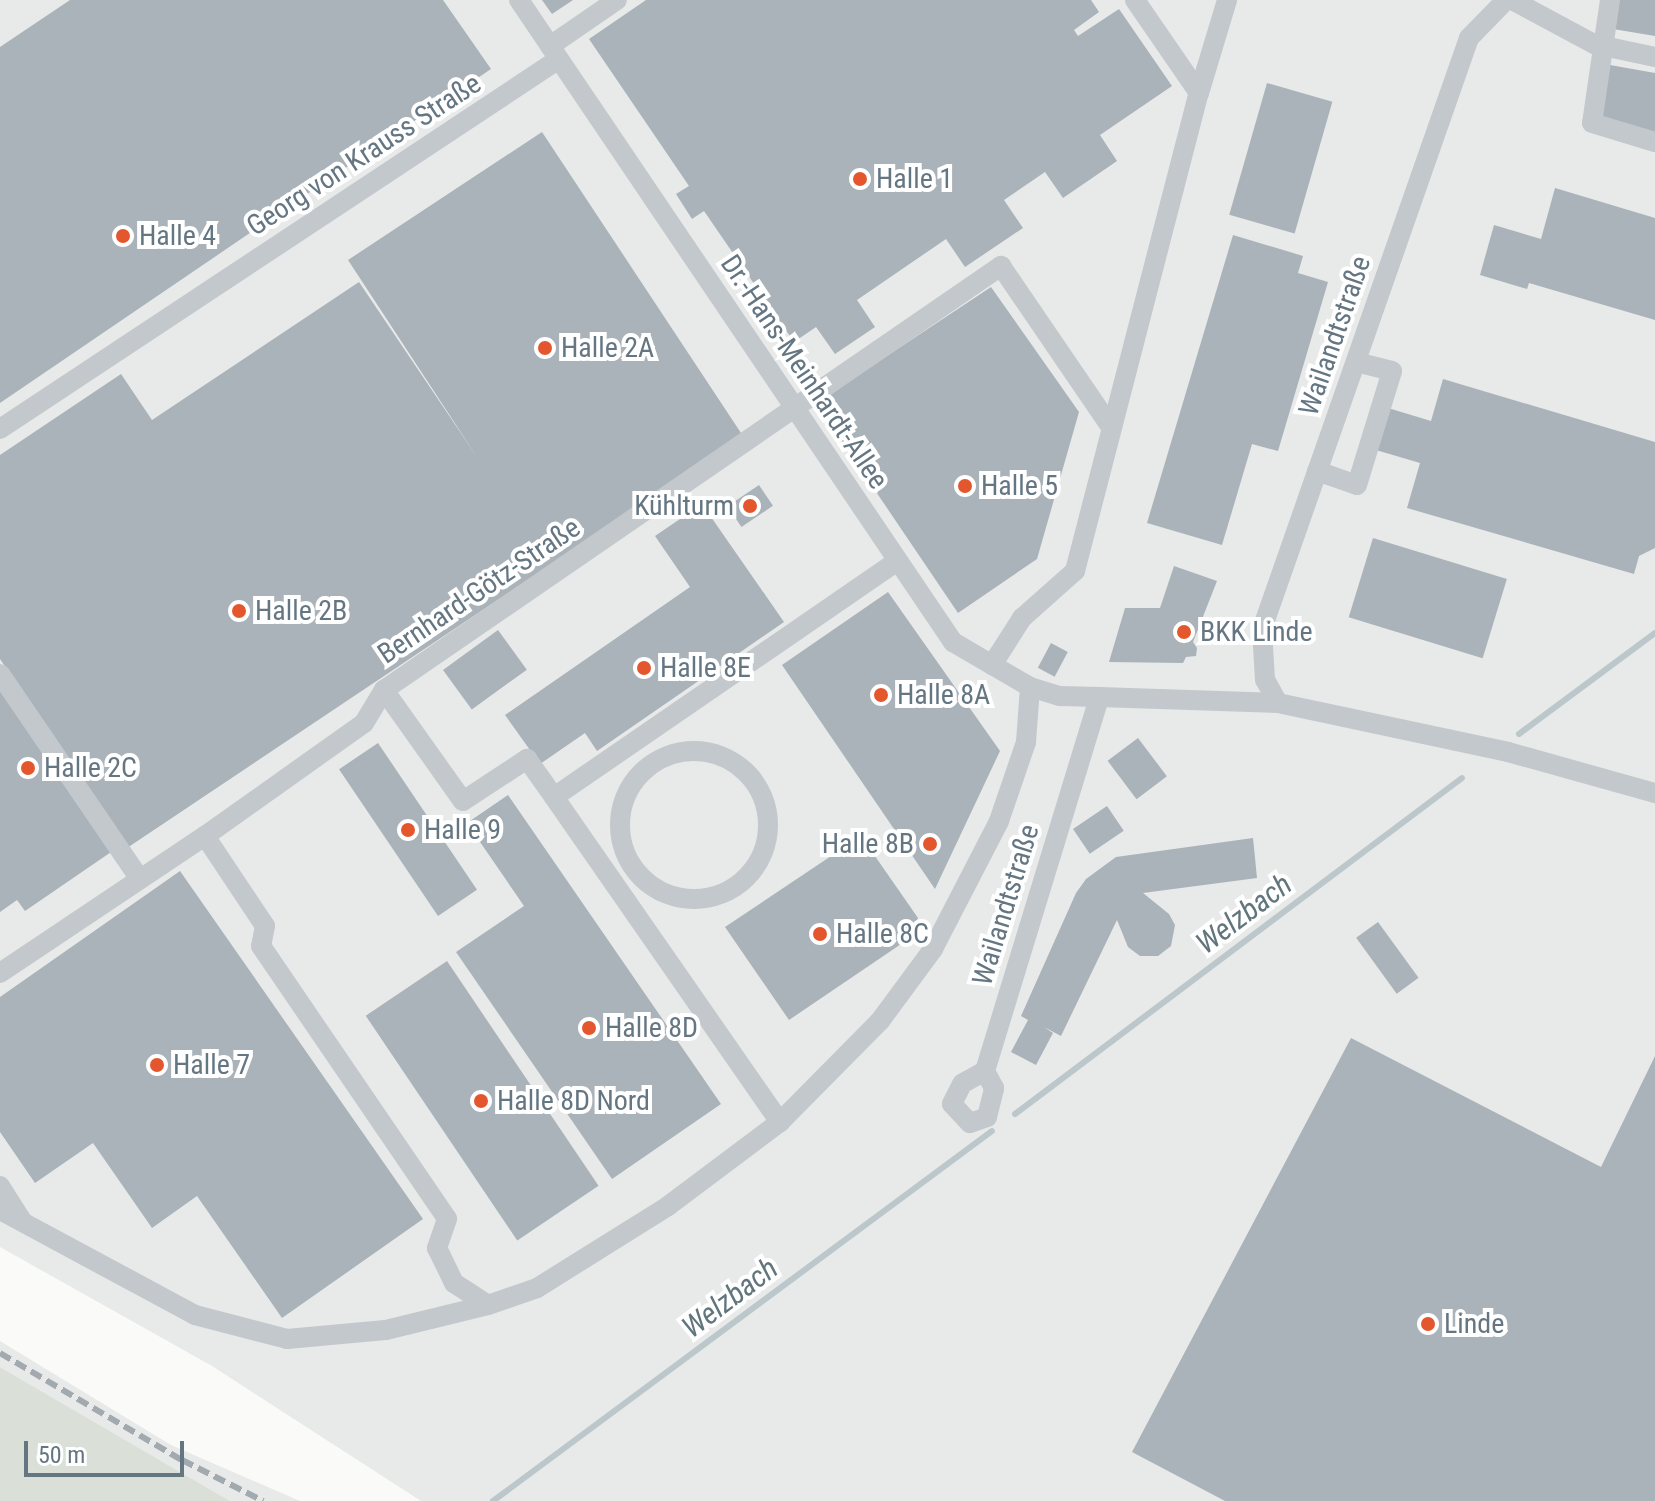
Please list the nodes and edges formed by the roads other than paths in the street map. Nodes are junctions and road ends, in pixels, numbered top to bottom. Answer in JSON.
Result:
{"nodes":[{"id":1,"x":519,"y":0,"type":"edge"},
{"id":2,"x":617,"y":0,"type":"edge"},
{"id":3,"x":1135,"y":0,"type":"edge"},
{"id":4,"x":1227,"y":0,"type":"edge"},
{"id":5,"x":1506,"y":0,"type":"edge"},
{"id":6,"x":1512,"y":0,"type":"edge"},
{"id":7,"x":1610,"y":0,"type":"edge"},
{"id":8,"x":1603,"y":46,"type":"junction"},
{"id":9,"x":554,"y":52,"type":"junction"},
{"id":10,"x":1655,"y":57,"type":"edge"},
{"id":11,"x":1199,"y":93,"type":"junction"},
{"id":12,"x":1655,"y":142,"type":"edge"},
{"id":13,"x":1356,"y":362,"type":"junction"},
{"id":14,"x":794,"y":407,"type":"junction"},
{"id":15,"x":1111,"y":427,"type":"junction"},
{"id":16,"x":0,"y":429,"type":"edge"},
{"id":17,"x":1317,"y":471,"type":"junction"},
{"id":18,"x":898,"y":561,"type":"junction"},
{"id":19,"x":992,"y":665,"type":"junction"},
{"id":20,"x":0,"y":674,"type":"edge"},
{"id":21,"x":1030,"y":687,"type":"junction"},
{"id":22,"x":384,"y":690,"type":"junction"},
{"id":23,"x":1099,"y":697,"type":"junction"},
{"id":24,"x":1278,"y":703,"type":"junction"},
{"id":25,"x":1655,"y":793,"type":"edge"},
{"id":26,"x":554,"y":797,"type":"junction"},
{"id":27,"x":205,"y":836,"type":"junction"},
{"id":28,"x":633,"y":870,"type":"joint"},
{"id":29,"x":140,"y":879,"type":"junction"},
{"id":30,"x":0,"y":973,"type":"edge"},
{"id":31,"x":985,"y":1071,"type":"dead end"},
{"id":32,"x":780,"y":1122,"type":"junction"},
{"id":33,"x":0,"y":1186,"type":"edge"},
{"id":34,"x":0,"y":1210,"type":"edge"},
{"id":35,"x":24,"y":1225,"type":"junction"},
{"id":36,"x":488,"y":1305,"type":"junction"}],
"edges":[{"from":1,"to":9,"type":"street","name":"Dr.-Hans-Meinhardt-Allee"},
{"from":2,"to":9,"type":"street","name":"Georg von Krauss Straße"},
{"from":3,"to":11,"type":"street"},
{"from":4,"to":11,"type":"street"},
{"from":5,"to":13,"type":"street","name":"Wailandtstraße"},
{"from":6,"to":8,"type":"street"},
{"from":7,"to":8,"type":"street"},
{"from":8,"to":10,"type":"street"},
{"from":8,"to":12,"type":"street"},
{"from":9,"to":14,"type":"street","name":"Dr.-Hans-Meinhardt-Allee"},
{"from":9,"to":16,"type":"street","name":"Georg von Krauss Straße"},
{"from":11,"to":15,"type":"street"},
{"from":13,"to":17,"type":"street","name":"Wailandtstraße"},
{"from":13,"to":17,"type":"street"},
{"from":14,"to":15,"type":"street","name":"Bernhard-Götz-Straße"},
{"from":14,"to":18,"type":"street","name":"Dr.-Hans-Meinhardt-Allee"},
{"from":14,"to":22,"type":"street","name":"Bernhard-Götz-Straße"},
{"from":15,"to":19,"type":"street"},
{"from":17,"to":24,"type":"street","name":"Wailandtstraße"},
{"from":18,"to":19,"type":"street","name":"Dr.-Hans-Meinhardt-Allee"},
{"from":18,"to":26,"type":"street"},
{"from":19,"to":21,"type":"street","name":"Dr.-Hans-Meinhardt-Allee"},
{"from":20,"to":29,"type":"street"},
{"from":21,"to":23,"type":"street","name":"Dr.-Hans-Meinhardt-Allee"},
{"from":21,"to":32,"type":"street"},
{"from":22,"to":26,"type":"street"},
{"from":22,"to":27,"type":"street","name":"Bernhard-Götz-Straße"},
{"from":23,"to":24,"type":"street"},
{"from":23,"to":31,"type":"street","name":"Wailandtstraße"},
{"from":24,"to":25,"type":"street"},
{"from":26,"to":32,"type":"street"},
{"from":27,"to":29,"type":"street","name":"Bernhard-Götz-Straße"},
{"from":27,"to":36,"type":"street"},
{"from":28,"to":28,"type":"street"},
{"from":29,"to":30,"type":"street","name":"Bernhard-Götz-Straße"},
{"from":32,"to":36,"type":"street"},
{"from":33,"to":35,"type":"street"},
{"from":34,"to":35,"type":"street"},
{"from":35,"to":36,"type":"street"}]}
